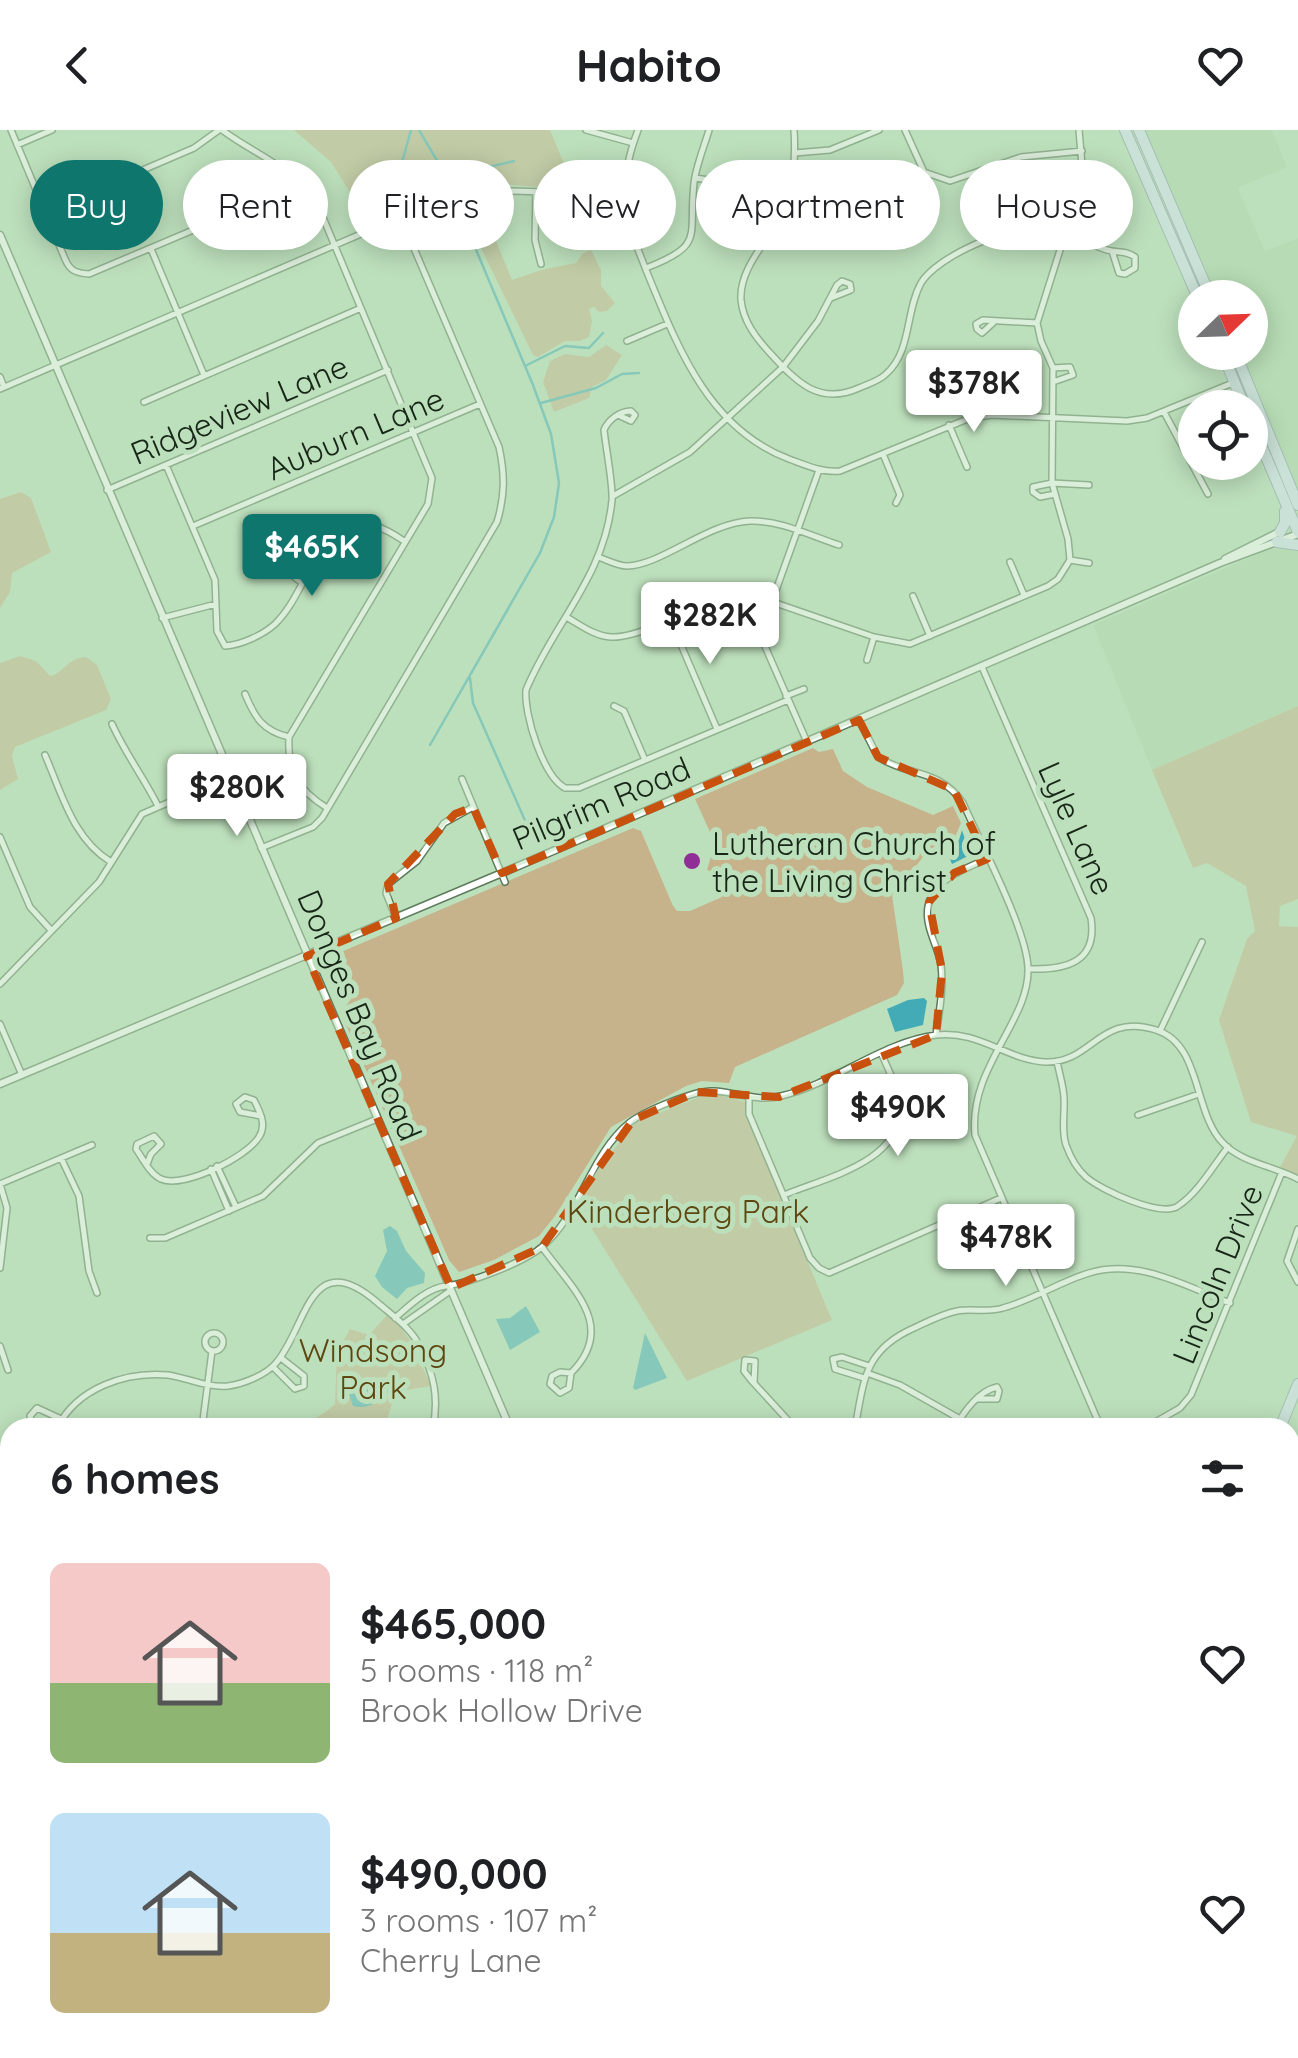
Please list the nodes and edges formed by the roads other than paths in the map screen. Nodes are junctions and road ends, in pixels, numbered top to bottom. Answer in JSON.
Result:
{"nodes":[{"id":1,"x":11,"y":130,"type":"edge"},
{"id":2,"x":52,"y":130,"type":"edge"},
{"id":3,"x":220,"y":130,"type":"edge"},
{"id":4,"x":586,"y":130,"type":"edge"},
{"id":5,"x":638,"y":130,"type":"edge"},
{"id":6,"x":709,"y":130,"type":"edge"},
{"id":7,"x":794,"y":130,"type":"edge"},
{"id":8,"x":879,"y":130,"type":"edge"},
{"id":9,"x":905,"y":130,"type":"edge"},
{"id":10,"x":1079,"y":130,"type":"edge"},
{"id":11,"x":1125,"y":130,"type":"edge"},
{"id":12,"x":1139,"y":130,"type":"edge"},
{"id":13,"x":633,"y":144,"type":"junction"},
{"id":14,"x":17,"y":145,"type":"junction"},
{"id":15,"x":1082,"y":151,"type":"junction"},
{"id":16,"x":795,"y":154,"type":"junction"},
{"id":17,"x":271,"y":160,"type":"edge"},
{"id":18,"x":630,"y":160,"type":"edge"},
{"id":19,"x":794,"y":160,"type":"edge"},
{"id":20,"x":919,"y":160,"type":"edge"},
{"id":21,"x":1082,"y":160,"type":"edge"},
{"id":22,"x":163,"y":161,"type":"edge"},
{"id":23,"x":30,"y":176,"type":"edge"},
{"id":24,"x":694,"y":178,"type":"joint"},
{"id":25,"x":940,"y":178,"type":"edge"},
{"id":26,"x":328,"y":231,"type":"edge"},
{"id":27,"x":0,"y":235,"type":"edge"},
{"id":28,"x":348,"y":240,"type":"edge"},
{"id":29,"x":335,"y":246,"type":"junction"},
{"id":30,"x":61,"y":250,"type":"edge"},
{"id":31,"x":151,"y":250,"type":"joint"},
{"id":32,"x":415,"y":250,"type":"edge"},
{"id":33,"x":538,"y":250,"type":"edge"},
{"id":34,"x":638,"y":250,"type":"edge"},
{"id":35,"x":759,"y":250,"type":"edge"},
{"id":36,"x":967,"y":250,"type":"edge"},
{"id":37,"x":1061,"y":250,"type":"edge"},
{"id":38,"x":1109,"y":250,"type":"edge"},
{"id":39,"x":1112,"y":251,"type":"junction"},
{"id":40,"x":541,"y":264,"type":"dead end"},
{"id":41,"x":646,"y":268,"type":"junction"},
{"id":42,"x":1190,"y":280,"type":"edge"},
{"id":43,"x":1204,"y":280,"type":"edge"},
{"id":44,"x":831,"y":298,"type":"dead end"},
{"id":45,"x":362,"y":308,"type":"junction"},
{"id":46,"x":178,"y":313,"type":"junction"},
{"id":47,"x":993,"y":323,"type":"dead end"},
{"id":48,"x":1037,"y":323,"type":"junction"},
{"id":49,"x":667,"y":324,"type":"junction"},
{"id":50,"x":627,"y":341,"type":"dead end"},
{"id":51,"x":54,"y":366,"type":"junction"},
{"id":52,"x":783,"y":366,"type":"junction"},
{"id":53,"x":1053,"y":368,"type":"junction"},
{"id":54,"x":388,"y":370,"type":"junction"},
{"id":55,"x":1234,"y":370,"type":"edge"},
{"id":56,"x":1238,"y":370,"type":"edge"},
{"id":57,"x":204,"y":375,"type":"junction"},
{"id":58,"x":0,"y":377,"type":"edge"},
{"id":59,"x":1240,"y":380,"type":"junction"},
{"id":60,"x":1053,"y":382,"type":"junction"},
{"id":61,"x":2,"y":388,"type":"edge"},
{"id":62,"x":1242,"y":390,"type":"edge"},
{"id":63,"x":144,"y":402,"type":"dead end"},
{"id":64,"x":480,"y":404,"type":"junction"},
{"id":65,"x":1164,"y":412,"type":"junction"},
{"id":66,"x":618,"y":415,"type":"dead end"},
{"id":67,"x":726,"y":418,"type":"junction"},
{"id":68,"x":1053,"y":420,"type":"junction"},
{"id":69,"x":949,"y":425,"type":"junction"},
{"id":70,"x":414,"y":432,"type":"junction"},
{"id":71,"x":883,"y":454,"type":"junction"},
{"id":72,"x":1268,"y":461,"type":"edge"},
{"id":73,"x":166,"y":465,"type":"junction"},
{"id":74,"x":968,"y":467,"type":"dead end"},
{"id":75,"x":819,"y":470,"type":"junction"},
{"id":76,"x":1052,"y":483,"type":"junction"},
{"id":77,"x":1090,"y":485,"type":"dead end"},
{"id":78,"x":107,"y":490,"type":"junction"},
{"id":79,"x":1054,"y":494,"type":"junction"},
{"id":80,"x":1208,"y":494,"type":"dead end"},
{"id":81,"x":613,"y":496,"type":"junction"},
{"id":82,"x":1284,"y":500,"type":"junction"},
{"id":83,"x":896,"y":503,"type":"dead end"},
{"id":84,"x":1298,"y":506,"type":"edge"},
{"id":85,"x":193,"y":526,"type":"junction"},
{"id":86,"x":1297,"y":529,"type":"edge"},
{"id":87,"x":796,"y":530,"type":"junction"},
{"id":88,"x":1278,"y":537,"type":"junction"},
{"id":89,"x":404,"y":540,"type":"junction"},
{"id":90,"x":1298,"y":544,"type":"edge"},
{"id":91,"x":839,"y":545,"type":"dead end"},
{"id":92,"x":598,"y":556,"type":"junction"},
{"id":93,"x":1070,"y":560,"type":"junction"},
{"id":94,"x":1010,"y":562,"type":"dead end"},
{"id":95,"x":1089,"y":563,"type":"dead end"},
{"id":96,"x":284,"y":569,"type":"dead end"},
{"id":97,"x":301,"y":582,"type":"junction"},
{"id":98,"x":1024,"y":595,"type":"junction"},
{"id":99,"x":913,"y":596,"type":"dead end"},
{"id":100,"x":772,"y":601,"type":"junction"},
{"id":101,"x":216,"y":604,"type":"junction"},
{"id":102,"x":162,"y":618,"type":"junction"},
{"id":103,"x":568,"y":618,"type":"junction"},
{"id":104,"x":670,"y":619,"type":"junction"},
{"id":105,"x":930,"y":636,"type":"junction"},
{"id":106,"x":874,"y":638,"type":"junction"},
{"id":107,"x":867,"y":660,"type":"dead end"},
{"id":108,"x":982,"y":667,"type":"junction"},
{"id":109,"x":804,"y":689,"type":"dead end"},
{"id":110,"x":244,"y":694,"type":"dead end"},
{"id":111,"x":787,"y":698,"type":"junction"},
{"id":112,"x":614,"y":706,"type":"dead end"},
{"id":113,"x":859,"y":720,"type":"junction"},
{"id":114,"x":112,"y":724,"type":"dead end"},
{"id":115,"x":717,"y":730,"type":"junction"},
{"id":116,"x":290,"y":738,"type":"junction"},
{"id":117,"x":807,"y":742,"type":"junction"},
{"id":118,"x":45,"y":754,"type":"dead end"},
{"id":119,"x":644,"y":760,"type":"junction"},
{"id":120,"x":230,"y":776,"type":"junction"},
{"id":121,"x":462,"y":779,"type":"dead end"},
{"id":122,"x":158,"y":806,"type":"junction"},
{"id":123,"x":473,"y":807,"type":"junction"},
{"id":124,"x":327,"y":808,"type":"junction"},
{"id":125,"x":0,"y":837,"type":"edge"},
{"id":126,"x":261,"y":848,"type":"junction"},
{"id":127,"x":987,"y":860,"type":"junction"},
{"id":128,"x":112,"y":862,"type":"junction"},
{"id":129,"x":503,"y":878,"type":"junction"},
{"id":130,"x":396,"y":918,"type":"junction"},
{"id":131,"x":50,"y":929,"type":"junction"},
{"id":132,"x":1202,"y":942,"type":"dead end"},
{"id":133,"x":307,"y":956,"type":"junction"},
{"id":134,"x":1028,"y":969,"type":"junction"},
{"id":135,"x":0,"y":984,"type":"edge"},
{"id":136,"x":0,"y":1024,"type":"edge"},
{"id":137,"x":1160,"y":1030,"type":"junction"},
{"id":138,"x":936,"y":1035,"type":"junction"},
{"id":139,"x":3,"y":1037,"type":"edge"},
{"id":140,"x":998,"y":1046,"type":"junction"},
{"id":141,"x":881,"y":1054,"type":"junction"},
{"id":142,"x":1056,"y":1061,"type":"junction"},
{"id":143,"x":22,"y":1075,"type":"junction"},
{"id":144,"x":0,"y":1084,"type":"edge"},
{"id":145,"x":1199,"y":1094,"type":"junction"},
{"id":146,"x":749,"y":1098,"type":"junction"},
{"id":147,"x":1138,"y":1115,"type":"dead end"},
{"id":148,"x":262,"y":1116,"type":"junction"},
{"id":149,"x":377,"y":1119,"type":"junction"},
{"id":150,"x":92,"y":1144,"type":"dead end"},
{"id":151,"x":1228,"y":1148,"type":"junction"},
{"id":152,"x":62,"y":1158,"type":"junction"},
{"id":153,"x":146,"y":1164,"type":"junction"},
{"id":154,"x":214,"y":1168,"type":"junction"},
{"id":155,"x":1282,"y":1172,"type":"junction"},
{"id":156,"x":1298,"y":1179,"type":"edge"},
{"id":157,"x":0,"y":1184,"type":"edge"},
{"id":158,"x":784,"y":1195,"type":"junction"},
{"id":159,"x":1001,"y":1198,"type":"junction"},
{"id":160,"x":232,"y":1209,"type":"junction"},
{"id":161,"x":1298,"y":1232,"type":"edge"},
{"id":162,"x":150,"y":1238,"type":"dead end"},
{"id":163,"x":542,"y":1247,"type":"junction"},
{"id":164,"x":1295,"y":1248,"type":"edge"},
{"id":165,"x":0,"y":1268,"type":"edge"},
{"id":166,"x":1298,"y":1282,"type":"edge"},
{"id":167,"x":451,"y":1288,"type":"junction"},
{"id":168,"x":97,"y":1293,"type":"dead end"},
{"id":169,"x":1042,"y":1293,"type":"junction"},
{"id":170,"x":1230,"y":1304,"type":"junction"},
{"id":171,"x":395,"y":1318,"type":"junction"},
{"id":172,"x":402,"y":1325,"type":"junction"},
{"id":173,"x":0,"y":1346,"type":"edge"},
{"id":174,"x":212,"y":1351,"type":"dead end"},
{"id":175,"x":280,"y":1358,"type":"junction"},
{"id":176,"x":273,"y":1367,"type":"junction"},
{"id":177,"x":8,"y":1370,"type":"dead end"},
{"id":178,"x":867,"y":1372,"type":"junction"},
{"id":179,"x":571,"y":1373,"type":"junction"},
{"id":180,"x":754,"y":1383,"type":"dead end"},
{"id":181,"x":1298,"y":1384,"type":"edge"},
{"id":182,"x":208,"y":1386,"type":"junction"},
{"id":183,"x":977,"y":1399,"type":"dead end"},
{"id":184,"x":30,"y":1418,"type":"edge"},
{"id":185,"x":60,"y":1418,"type":"edge"},
{"id":186,"x":63,"y":1418,"type":"edge"},
{"id":187,"x":203,"y":1418,"type":"edge"},
{"id":188,"x":435,"y":1418,"type":"edge"},
{"id":189,"x":506,"y":1418,"type":"edge"},
{"id":190,"x":786,"y":1418,"type":"edge"},
{"id":191,"x":857,"y":1418,"type":"edge"},
{"id":192,"x":958,"y":1418,"type":"edge"},
{"id":193,"x":961,"y":1418,"type":"edge"},
{"id":194,"x":1097,"y":1418,"type":"edge"},
{"id":195,"x":1164,"y":1418,"type":"edge"},
{"id":196,"x":1284,"y":1418,"type":"edge"}],
"edges":[{"from":1,"to":14,"type":"street"},
{"from":2,"to":14,"type":"street"},
{"from":3,"to":17,"type":"street"},
{"from":3,"to":22,"type":"street"},
{"from":4,"to":13,"type":"street"},
{"from":5,"to":13,"type":"street"},
{"from":6,"to":24,"type":"street"},
{"from":7,"to":16,"type":"street"},
{"from":8,"to":16,"type":"street"},
{"from":9,"to":20,"type":"street"},
{"from":10,"to":15,"type":"street"},
{"from":11,"to":42,"type":"main road"},
{"from":12,"to":43,"type":"main road"},
{"from":13,"to":18,"type":"street"},
{"from":14,"to":23,"type":"street"},
{"from":15,"to":21,"type":"street"},
{"from":15,"to":25,"type":"street"},
{"from":16,"to":19,"type":"street"},
{"from":24,"to":41,"type":"street"},
{"from":26,"to":29,"type":"street"},
{"from":27,"to":51,"type":"street","name":"Donges Bay Road"},
{"from":28,"to":29,"type":"street"},
{"from":29,"to":45,"type":"street"},
{"from":29,"to":46,"type":"street"},
{"from":30,"to":31,"type":"street"},
{"from":31,"to":46,"type":"street"},
{"from":32,"to":64,"type":"street"},
{"from":33,"to":40,"type":"street"},
{"from":34,"to":41,"type":"street"},
{"from":35,"to":52,"type":"street"},
{"from":36,"to":52,"type":"street"},
{"from":37,"to":48,"type":"street"},
{"from":38,"to":39,"type":"street"},
{"from":39,"to":39,"type":"street"},
{"from":41,"to":49,"type":"street"},
{"from":44,"to":52,"type":"street"},
{"from":45,"to":54,"type":"street"},
{"from":45,"to":57,"type":"street"},
{"from":46,"to":51,"type":"street"},
{"from":46,"to":57,"type":"street"},
{"from":47,"to":48,"type":"street"},
{"from":48,"to":53,"type":"street"},
{"from":49,"to":50,"type":"street"},
{"from":49,"to":67,"type":"street"},
{"from":51,"to":61,"type":"street"},
{"from":51,"to":78,"type":"street","name":"Donges Bay Road"},
{"from":52,"to":67,"type":"street"},
{"from":53,"to":60,"type":"street"},
{"from":53,"to":60,"type":"street"},
{"from":54,"to":70,"type":"street"},
{"from":54,"to":73,"type":"street","name":"Ridgeview Lane"},
{"from":55,"to":59,"type":"main road"},
{"from":56,"to":59,"type":"main road"},
{"from":57,"to":63,"type":"street"},
{"from":58,"to":61,"type":"street"},
{"from":59,"to":62,"type":"main road"},
{"from":59,"to":65,"type":"street"},
{"from":59,"to":84,"type":"main road"},
{"from":60,"to":68,"type":"street"},
{"from":64,"to":70,"type":"street","name":"Auburn Lane"},
{"from":64,"to":124,"type":"street"},
{"from":65,"to":68,"type":"street"},
{"from":65,"to":80,"type":"street"},
{"from":66,"to":81,"type":"street"},
{"from":67,"to":75,"type":"street"},
{"from":67,"to":81,"type":"street"},
{"from":68,"to":69,"type":"street"},
{"from":68,"to":76,"type":"street"},
{"from":69,"to":71,"type":"street"},
{"from":69,"to":74,"type":"street"},
{"from":70,"to":85,"type":"street","name":"Auburn Lane"},
{"from":70,"to":89,"type":"street"},
{"from":71,"to":75,"type":"street"},
{"from":71,"to":83,"type":"street"},
{"from":72,"to":82,"type":"main road"},
{"from":73,"to":78,"type":"street","name":"Ridgeview Lane"},
{"from":73,"to":85,"type":"street"},
{"from":75,"to":87,"type":"street"},
{"from":76,"to":77,"type":"street"},
{"from":76,"to":79,"type":"street"},
{"from":76,"to":79,"type":"street"},
{"from":78,"to":102,"type":"street","name":"Donges Bay Road"},
{"from":79,"to":93,"type":"street"},
{"from":81,"to":92,"type":"street"},
{"from":82,"to":86,"type":"main road"},
{"from":82,"to":88,"type":"main road"},
{"from":85,"to":101,"type":"street"},
{"from":86,"to":88,"type":"street","name":"Pilgrim Road"},
{"from":87,"to":91,"type":"street"},
{"from":87,"to":92,"type":"street"},
{"from":87,"to":100,"type":"street"},
{"from":88,"to":90,"type":"main road"},
{"from":88,"to":108,"type":"street","name":"Pilgrim Road"},
{"from":89,"to":97,"type":"street"},
{"from":89,"to":116,"type":"street"},
{"from":92,"to":103,"type":"street"},
{"from":93,"to":95,"type":"street"},
{"from":93,"to":98,"type":"street"},
{"from":94,"to":98,"type":"street"},
{"from":96,"to":97,"type":"street"},
{"from":97,"to":101,"type":"street"},
{"from":98,"to":105,"type":"street"},
{"from":99,"to":105,"type":"street"},
{"from":100,"to":104,"type":"street"},
{"from":100,"to":106,"type":"street"},
{"from":100,"to":111,"type":"street"},
{"from":101,"to":102,"type":"street"},
{"from":102,"to":120,"type":"street","name":"Donges Bay Road"},
{"from":103,"to":104,"type":"street"},
{"from":103,"to":119,"type":"street"},
{"from":104,"to":115,"type":"street"},
{"from":105,"to":106,"type":"street"},
{"from":106,"to":107,"type":"street"},
{"from":108,"to":113,"type":"street","name":"Pilgrim Road"},
{"from":108,"to":134,"type":"street","name":"Lyle Lane"},
{"from":109,"to":111,"type":"street"},
{"from":110,"to":116,"type":"street"},
{"from":111,"to":115,"type":"street"},
{"from":111,"to":117,"type":"street"},
{"from":112,"to":119,"type":"street"},
{"from":113,"to":117,"type":"street","name":"Pilgrim Road"},
{"from":113,"to":127,"type":"street"},
{"from":114,"to":122,"type":"street"},
{"from":115,"to":119,"type":"street"},
{"from":116,"to":124,"type":"street"},
{"from":117,"to":129,"type":"street","name":"Pilgrim Road"},
{"from":118,"to":128,"type":"street"},
{"from":120,"to":122,"type":"street"},
{"from":120,"to":126,"type":"street","name":"Donges Bay Road"},
{"from":121,"to":123,"type":"street"},
{"from":122,"to":128,"type":"street"},
{"from":123,"to":129,"type":"street"},
{"from":123,"to":130,"type":"street"},
{"from":124,"to":126,"type":"street"},
{"from":125,"to":131,"type":"street"},
{"from":126,"to":133,"type":"street","name":"Donges Bay Road"},
{"from":127,"to":134,"type":"street"},
{"from":127,"to":138,"type":"street"},
{"from":128,"to":131,"type":"street"},
{"from":129,"to":130,"type":"street","name":"Pilgrim Road"},
{"from":130,"to":133,"type":"street","name":"Pilgrim Road"},
{"from":131,"to":135,"type":"street"},
{"from":132,"to":137,"type":"street"},
{"from":133,"to":143,"type":"street","name":"Pilgrim Road"},
{"from":133,"to":149,"type":"street","name":"Donges Bay Road"},
{"from":134,"to":140,"type":"street"},
{"from":136,"to":139,"type":"street"},
{"from":137,"to":142,"type":"street"},
{"from":137,"to":145,"type":"street"},
{"from":138,"to":140,"type":"street"},
{"from":138,"to":141,"type":"street"},
{"from":139,"to":143,"type":"street"},
{"from":140,"to":142,"type":"street"},
{"from":140,"to":159,"type":"street"},
{"from":141,"to":146,"type":"street"},
{"from":141,"to":158,"type":"street"},
{"from":142,"to":151,"type":"street"},
{"from":143,"to":144,"type":"street","name":"Pilgrim Road"},
{"from":145,"to":147,"type":"street"},
{"from":145,"to":151,"type":"street"},
{"from":146,"to":158,"type":"street"},
{"from":146,"to":163,"type":"street"},
{"from":148,"to":148,"type":"street"},
{"from":148,"to":154,"type":"street"},
{"from":149,"to":160,"type":"street"},
{"from":149,"to":167,"type":"street","name":"Donges Bay Road"},
{"from":150,"to":152,"type":"street"},
{"from":151,"to":155,"type":"street"},
{"from":152,"to":157,"type":"street"},
{"from":152,"to":168,"type":"street"},
{"from":153,"to":153,"type":"street"},
{"from":153,"to":154,"type":"street"},
{"from":154,"to":160,"type":"street"},
{"from":155,"to":156,"type":"street"},
{"from":155,"to":170,"type":"street","name":"Lincoln Drive"},
{"from":157,"to":165,"type":"street"},
{"from":158,"to":159,"type":"street"},
{"from":159,"to":169,"type":"street"},
{"from":160,"to":162,"type":"street"},
{"from":161,"to":164,"type":"street"},
{"from":163,"to":167,"type":"street"},
{"from":163,"to":179,"type":"street"},
{"from":164,"to":166,"type":"street"},
{"from":167,"to":171,"type":"street"},
{"from":167,"to":172,"type":"street"},
{"from":167,"to":189,"type":"street","name":"Donges Bay Road"},
{"from":169,"to":170,"type":"street"},
{"from":169,"to":178,"type":"street"},
{"from":169,"to":194,"type":"street"},
{"from":170,"to":195,"type":"street","name":"Lincoln Drive"},
{"from":171,"to":172,"type":"street"},
{"from":171,"to":175,"type":"street"},
{"from":172,"to":188,"type":"street"},
{"from":173,"to":177,"type":"street"},
{"from":174,"to":182,"type":"street"},
{"from":175,"to":176,"type":"street"},
{"from":175,"to":176,"type":"street"},
{"from":176,"to":182,"type":"street"},
{"from":178,"to":178,"type":"street"},
{"from":178,"to":191,"type":"street"},
{"from":178,"to":192,"type":"street"},
{"from":179,"to":179,"type":"street"},
{"from":180,"to":190,"type":"street"},
{"from":181,"to":196,"type":"main road"},
{"from":182,"to":186,"type":"street"},
{"from":182,"to":187,"type":"street"},
{"from":183,"to":193,"type":"street"},
{"from":184,"to":185,"type":"street"}]}
